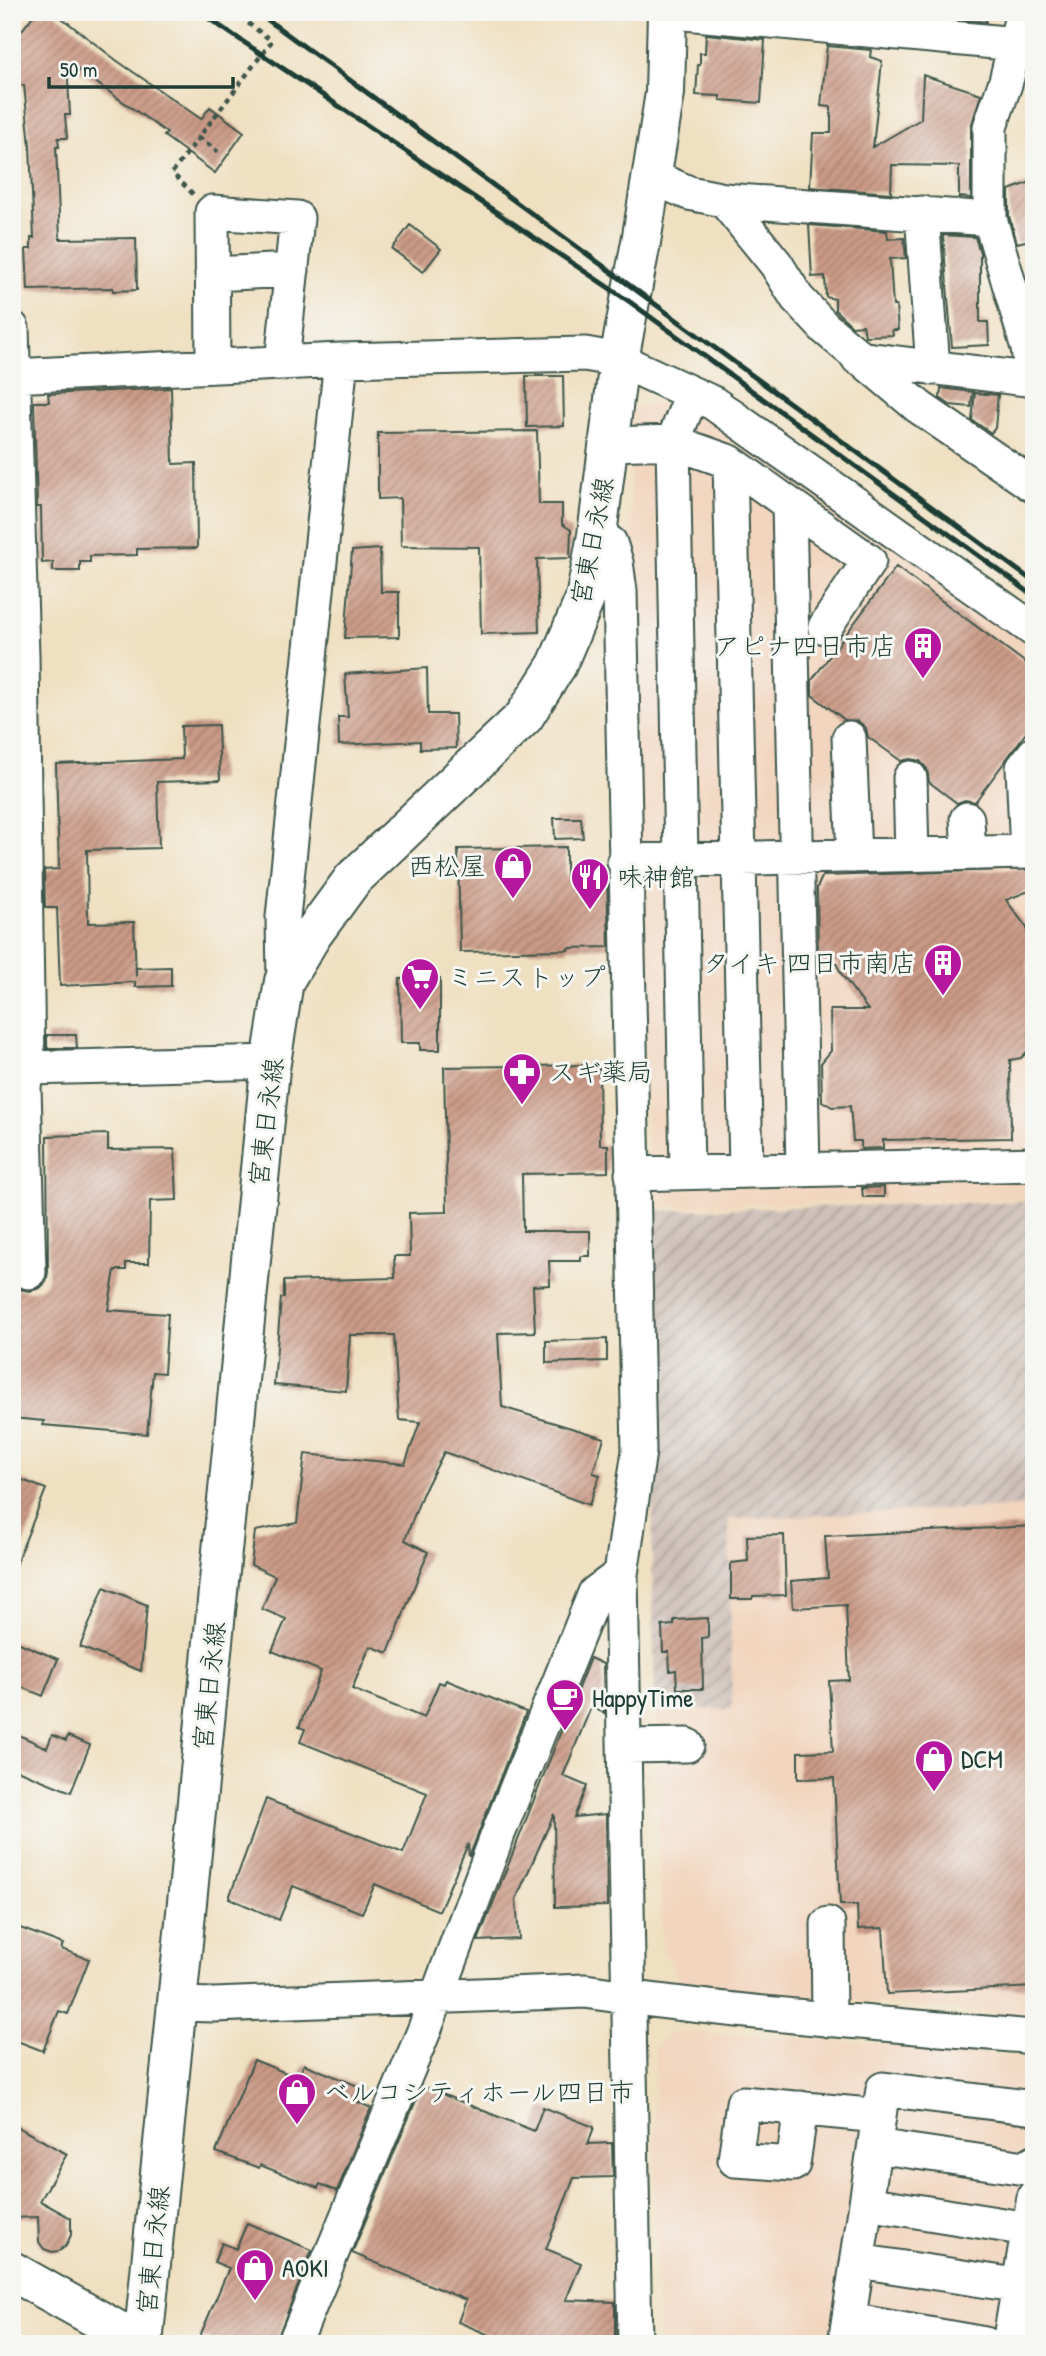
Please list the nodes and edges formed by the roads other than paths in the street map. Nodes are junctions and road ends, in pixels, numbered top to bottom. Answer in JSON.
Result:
{"nodes":[{"id":1,"x":667,"y":12,"type":"edge"},
{"id":2,"x":674,"y":12,"type":"edge"},
{"id":3,"x":1023,"y":12,"type":"edge"},
{"id":4,"x":1016,"y":44,"type":"junction"},
{"id":5,"x":652,"y":177,"type":"junction"},
{"id":6,"x":724,"y":200,"type":"junction"},
{"id":7,"x":922,"y":213,"type":"junction"},
{"id":8,"x":990,"y":219,"type":"junction"},
{"id":9,"x":292,"y":270,"type":"junction"},
{"id":10,"x":212,"y":274,"type":"junction"},
{"id":11,"x":12,"y":328,"type":"edge"},
{"id":12,"x":858,"y":358,"type":"junction"},
{"id":13,"x":341,"y":360,"type":"junction"},
{"id":14,"x":619,"y":360,"type":"junction"},
{"id":15,"x":282,"y":363,"type":"junction"},
{"id":16,"x":213,"y":366,"type":"junction"},
{"id":17,"x":933,"y":368,"type":"junction"},
{"id":18,"x":13,"y":376,"type":"edge"},
{"id":19,"x":1033,"y":380,"type":"edge"},
{"id":20,"x":692,"y":394,"type":"junction"},
{"id":21,"x":673,"y":442,"type":"junction"},
{"id":22,"x":609,"y":444,"type":"junction"},
{"id":23,"x":730,"y":462,"type":"junction"},
{"id":24,"x":1034,"y":486,"type":"edge"},
{"id":25,"x":789,"y":505,"type":"junction"},
{"id":26,"x":597,"y":535,"type":"junction"},
{"id":27,"x":825,"y":627,"type":"dead end"},
{"id":28,"x":1034,"y":630,"type":"edge"},
{"id":29,"x":17,"y":655,"type":"edge"},
{"id":30,"x":849,"y":738,"type":"dead end"},
{"id":31,"x":1034,"y":754,"type":"edge"},
{"id":32,"x":910,"y":778,"type":"dead end"},
{"id":33,"x":967,"y":819,"type":"dead end"},
{"id":34,"x":969,"y":853,"type":"junction"},
{"id":35,"x":912,"y":854,"type":"junction"},
{"id":36,"x":854,"y":856,"type":"junction"},
{"id":37,"x":797,"y":857,"type":"junction"},
{"id":38,"x":739,"y":858,"type":"junction"},
{"id":39,"x":681,"y":860,"type":"junction"},
{"id":40,"x":624,"y":861,"type":"junction"},
{"id":41,"x":284,"y":981,"type":"junction"},
{"id":42,"x":272,"y":1062,"type":"junction"},
{"id":43,"x":28,"y":1068,"type":"junction"},
{"id":44,"x":1034,"y":1164,"type":"edge"},
{"id":45,"x":803,"y":1169,"type":"junction"},
{"id":46,"x":746,"y":1170,"type":"junction"},
{"id":47,"x":687,"y":1171,"type":"junction"},
{"id":48,"x":632,"y":1174,"type":"junction"},
{"id":49,"x":29,"y":1272,"type":"dead end"},
{"id":50,"x":621,"y":1574,"type":"junction"},
{"id":51,"x":687,"y":1745,"type":"dead end"},
{"id":52,"x":626,"y":1746,"type":"junction"},
{"id":53,"x":828,"y":1924,"type":"dead end"},
{"id":54,"x":436,"y":1995,"type":"junction"},
{"id":55,"x":629,"y":1998,"type":"junction"},
{"id":56,"x":178,"y":2004,"type":"junction"},
{"id":57,"x":829,"y":2020,"type":"junction"},
{"id":58,"x":1034,"y":2037,"type":"edge"},
{"id":59,"x":801,"y":2108,"type":"dead end"},
{"id":60,"x":1034,"y":2108,"type":"edge"},
{"id":61,"x":877,"y":2131,"type":"junction"},
{"id":62,"x":1034,"y":2162,"type":"edge"},
{"id":63,"x":866,"y":2203,"type":"junction"},
{"id":64,"x":1031,"y":2213,"type":"edge"},
{"id":65,"x":858,"y":2261,"type":"junction"},
{"id":66,"x":12,"y":2271,"type":"edge"},
{"id":67,"x":1026,"y":2287,"type":"edge"},
{"id":68,"x":847,"y":2332,"type":"edge"},
{"id":69,"x":143,"y":2344,"type":"edge"},
{"id":70,"x":294,"y":2344,"type":"edge"},
{"id":71,"x":635,"y":2344,"type":"edge"},
{"id":72,"x":985,"y":2344,"type":"edge"},
{"id":73,"x":1009,"y":2344,"type":"edge"}],
"edges":[{"from":1,"to":5,"type":"main road","name":"宮東日永線"},
{"from":2,"to":4,"type":"street"},
{"from":3,"to":4,"type":"street"},
{"from":4,"to":8,"type":"street"},
{"from":5,"to":6,"type":"street"},
{"from":5,"to":14,"type":"main road","name":"宮東日永線"},
{"from":6,"to":7,"type":"street"},
{"from":6,"to":12,"type":"street"},
{"from":7,"to":8,"type":"street"},
{"from":7,"to":17,"type":"street"},
{"from":8,"to":19,"type":"street"},
{"from":9,"to":10,"type":"street"},
{"from":9,"to":10,"type":"street"},
{"from":9,"to":15,"type":"street"},
{"from":10,"to":16,"type":"street"},
{"from":11,"to":18,"type":"street"},
{"from":12,"to":17,"type":"street"},
{"from":12,"to":24,"type":"street"},
{"from":13,"to":14,"type":"street"},
{"from":13,"to":15,"type":"street"},
{"from":13,"to":41,"type":"street"},
{"from":14,"to":20,"type":"street"},
{"from":14,"to":22,"type":"main road","name":"宮東日永線"},
{"from":15,"to":16,"type":"street"},
{"from":16,"to":18,"type":"street"},
{"from":17,"to":19,"type":"street"},
{"from":18,"to":29,"type":"street"},
{"from":20,"to":21,"type":"street"},
{"from":20,"to":28,"type":"street"},
{"from":21,"to":22,"type":"street"},
{"from":21,"to":23,"type":"street"},
{"from":21,"to":39,"type":"street"},
{"from":22,"to":26,"type":"main road","name":"宮東日永線"},
{"from":23,"to":25,"type":"street"},
{"from":23,"to":38,"type":"street"},
{"from":25,"to":27,"type":"street"},
{"from":25,"to":37,"type":"street"},
{"from":26,"to":40,"type":"street"},
{"from":26,"to":41,"type":"main road","name":"宮東日永線"},
{"from":29,"to":43,"type":"street"},
{"from":30,"to":36,"type":"street"},
{"from":31,"to":34,"type":"street"},
{"from":32,"to":35,"type":"street"},
{"from":33,"to":34,"type":"street"},
{"from":34,"to":35,"type":"street"},
{"from":35,"to":36,"type":"street"},
{"from":36,"to":37,"type":"street"},
{"from":37,"to":38,"type":"street"},
{"from":37,"to":45,"type":"street"},
{"from":38,"to":39,"type":"street"},
{"from":38,"to":46,"type":"street"},
{"from":39,"to":40,"type":"street"},
{"from":39,"to":47,"type":"street"},
{"from":40,"to":48,"type":"street"},
{"from":41,"to":42,"type":"main road","name":"宮東日永線"},
{"from":42,"to":43,"type":"street"},
{"from":42,"to":56,"type":"main road","name":"宮東日永線"},
{"from":43,"to":49,"type":"street"},
{"from":44,"to":45,"type":"street"},
{"from":45,"to":46,"type":"street"},
{"from":46,"to":47,"type":"street"},
{"from":47,"to":48,"type":"street"},
{"from":48,"to":50,"type":"street"},
{"from":50,"to":52,"type":"street"},
{"from":50,"to":54,"type":"street"},
{"from":51,"to":52,"type":"street"},
{"from":52,"to":55,"type":"street"},
{"from":53,"to":57,"type":"street"},
{"from":54,"to":55,"type":"street"},
{"from":54,"to":56,"type":"street"},
{"from":54,"to":70,"type":"street"},
{"from":55,"to":57,"type":"street"},
{"from":55,"to":71,"type":"street"},
{"from":56,"to":69,"type":"main road","name":"宮東日永線"},
{"from":57,"to":58,"type":"street"},
{"from":59,"to":61,"type":"street"},
{"from":60,"to":61,"type":"street"},
{"from":61,"to":62,"type":"street"},
{"from":61,"to":63,"type":"street"},
{"from":63,"to":64,"type":"street"},
{"from":63,"to":65,"type":"street"},
{"from":64,"to":67,"type":"street"},
{"from":65,"to":67,"type":"street"},
{"from":65,"to":68,"type":"street"},
{"from":66,"to":69,"type":"main road"},
{"from":67,"to":73,"type":"street"},
{"from":68,"to":72,"type":"street"}]}
